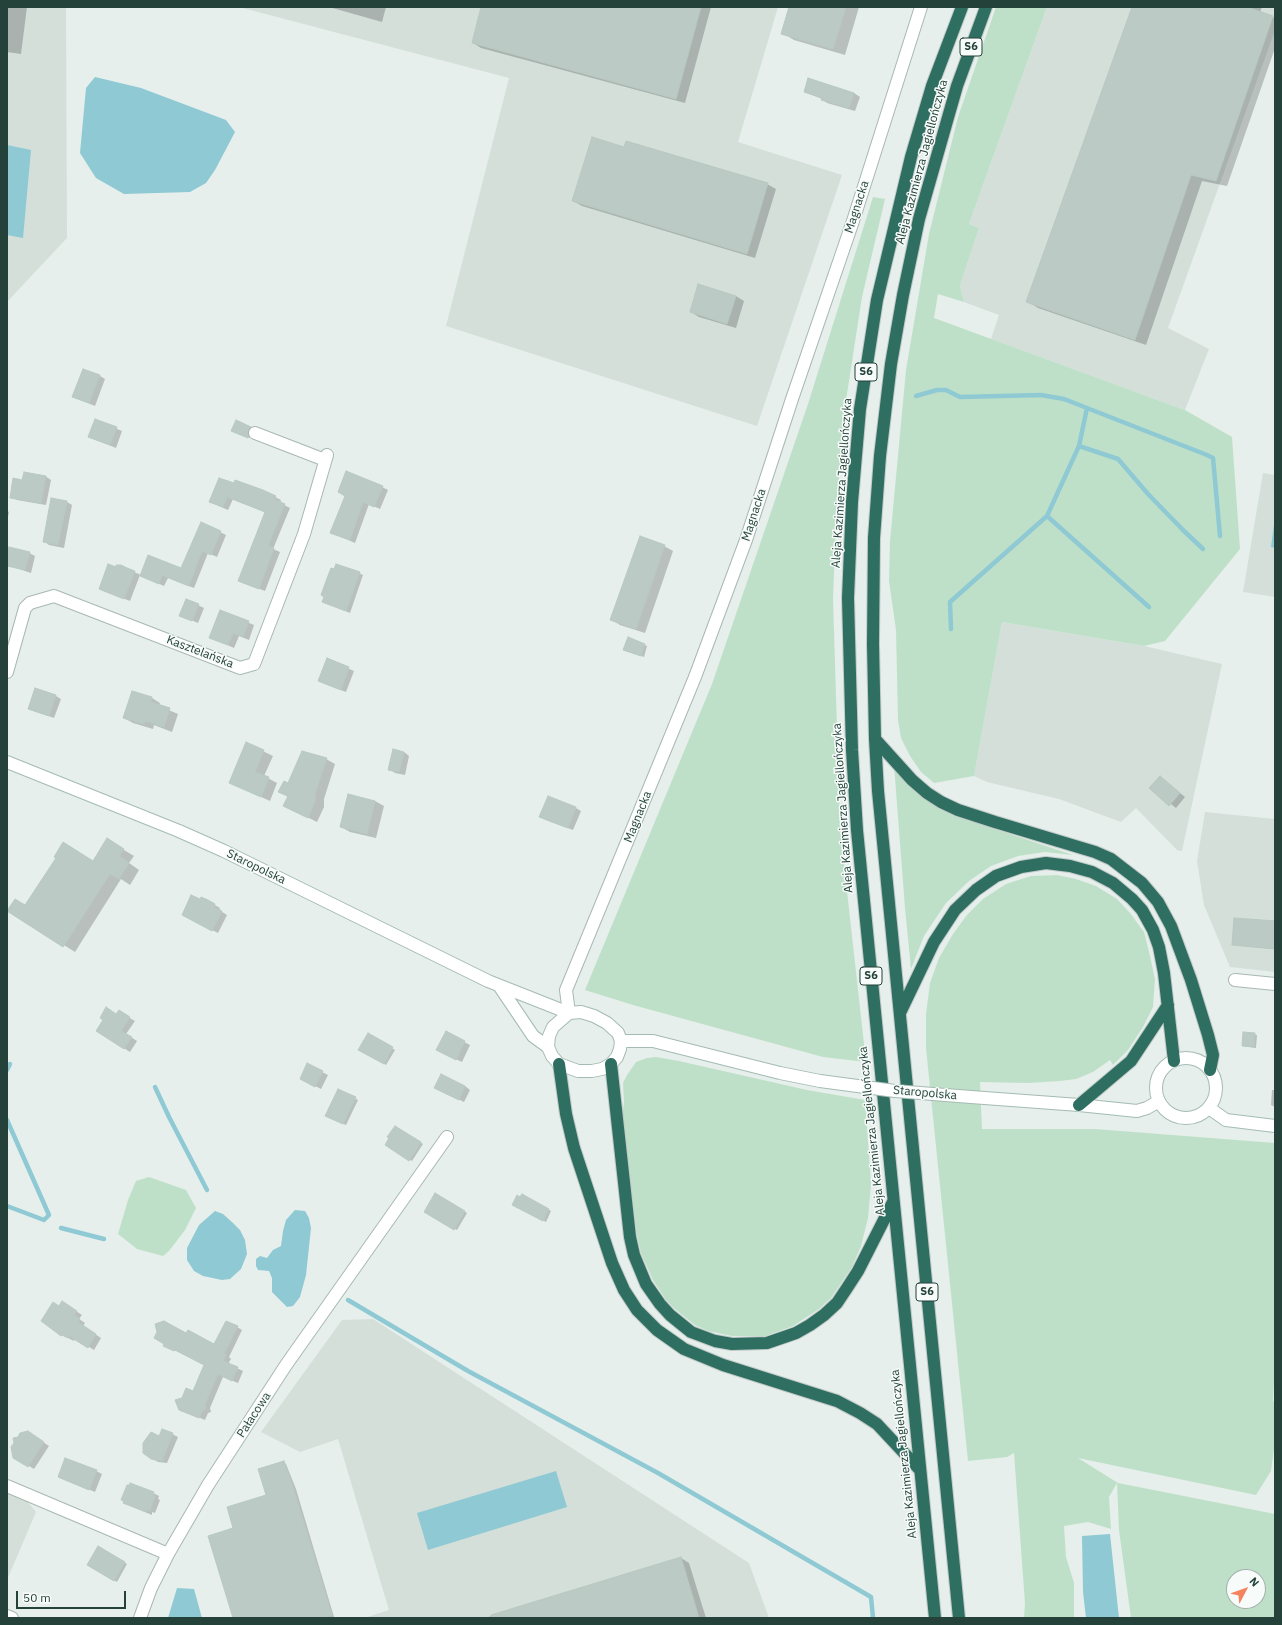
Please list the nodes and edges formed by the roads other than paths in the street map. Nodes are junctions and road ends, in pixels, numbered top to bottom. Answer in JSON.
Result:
{"nodes":[{"id":1,"x":921,"y":7,"type":"edge"},
{"id":2,"x":962,"y":7,"type":"edge"},
{"id":3,"x":986,"y":7,"type":"edge"},
{"id":4,"x":255,"y":434,"type":"dead end"},
{"id":5,"x":7,"y":672,"type":"edge"},
{"id":6,"x":875,"y":739,"type":"junction"},
{"id":7,"x":7,"y":762,"type":"edge"},
{"id":8,"x":1235,"y":980,"type":"dead end"},
{"id":9,"x":1275,"y":984,"type":"edge"},
{"id":10,"x":500,"y":987,"type":"junction"},
{"id":11,"x":1168,"y":1005,"type":"junction"},
{"id":12,"x":569,"y":1013,"type":"junction"},
{"id":13,"x":900,"y":1013,"type":"junction"},
{"id":14,"x":621,"y":1041,"type":"junction"},
{"id":15,"x":548,"y":1047,"type":"junction"},
{"id":16,"x":1174,"y":1061,"type":"junction"},
{"id":17,"x":559,"y":1064,"type":"junction"},
{"id":18,"x":610,"y":1064,"type":"junction"},
{"id":19,"x":1210,"y":1070,"type":"junction"},
{"id":20,"x":1159,"y":1102,"type":"junction"},
{"id":21,"x":1079,"y":1105,"type":"junction"},
{"id":22,"x":1209,"y":1108,"type":"junction"},
{"id":23,"x":1275,"y":1126,"type":"edge"},
{"id":24,"x":447,"y":1137,"type":"dead end"},
{"id":25,"x":893,"y":1202,"type":"junction"},
{"id":26,"x":920,"y":1470,"type":"junction"},
{"id":27,"x":7,"y":1486,"type":"edge"},
{"id":28,"x":168,"y":1554,"type":"junction"},
{"id":29,"x":7,"y":1616,"type":"edge"},
{"id":30,"x":12,"y":1618,"type":"edge"},
{"id":31,"x":140,"y":1618,"type":"edge"},
{"id":32,"x":935,"y":1618,"type":"edge"},
{"id":33,"x":959,"y":1618,"type":"edge"}],
"edges":[{"from":1,"to":12,"type":"street","name":"Magnacka"},
{"from":2,"to":25,"type":"highway","name":"Aleja Kazimierza Jagiellończyka","number":"S6"},
{"from":3,"to":6,"type":"highway","name":"Aleja Kazimierza Jagiellończyka","number":"S6"},
{"from":4,"to":5,"type":"street","name":"Kasztelańska"},
{"from":6,"to":13,"type":"highway","name":"Aleja Kazimierza Jagiellończyka","number":"S6"},
{"from":6,"to":19,"type":"highway"},
{"from":7,"to":10,"type":"street","name":"Staropolska"},
{"from":8,"to":9,"type":"street"},
{"from":10,"to":12,"type":"street","name":"Staropolska"},
{"from":10,"to":15,"type":"street","name":"Staropolska"},
{"from":11,"to":13,"type":"highway"},
{"from":11,"to":16,"type":"highway"},
{"from":11,"to":21,"type":"highway"},
{"from":12,"to":14,"type":"street"},
{"from":12,"to":15,"type":"street"},
{"from":13,"to":33,"type":"highway","name":"Aleja Kazimierza Jagiellończyka","number":"S6"},
{"from":14,"to":18,"type":"street"},
{"from":14,"to":21,"type":"street","name":"Staropolska","bridge":true},
{"from":15,"to":17,"type":"street"},
{"from":16,"to":19,"type":"street"},
{"from":16,"to":20,"type":"street"},
{"from":17,"to":18,"type":"street"},
{"from":17,"to":26,"type":"highway"},
{"from":18,"to":25,"type":"highway"},
{"from":19,"to":22,"type":"street"},
{"from":20,"to":21,"type":"street","name":"Staropolska"},
{"from":20,"to":22,"type":"street"},
{"from":22,"to":23,"type":"street"},
{"from":24,"to":28,"type":"street","name":"Pałacowa"},
{"from":25,"to":26,"type":"highway","name":"Aleja Kazimierza Jagiellończyka","number":"S6"},
{"from":26,"to":32,"type":"highway","name":"Aleja Kazimierza Jagiellończyka","number":"S6"},
{"from":27,"to":28,"type":"street"},
{"from":28,"to":31,"type":"street","name":"Pałacowa"},
{"from":29,"to":30,"type":"street"}]}
